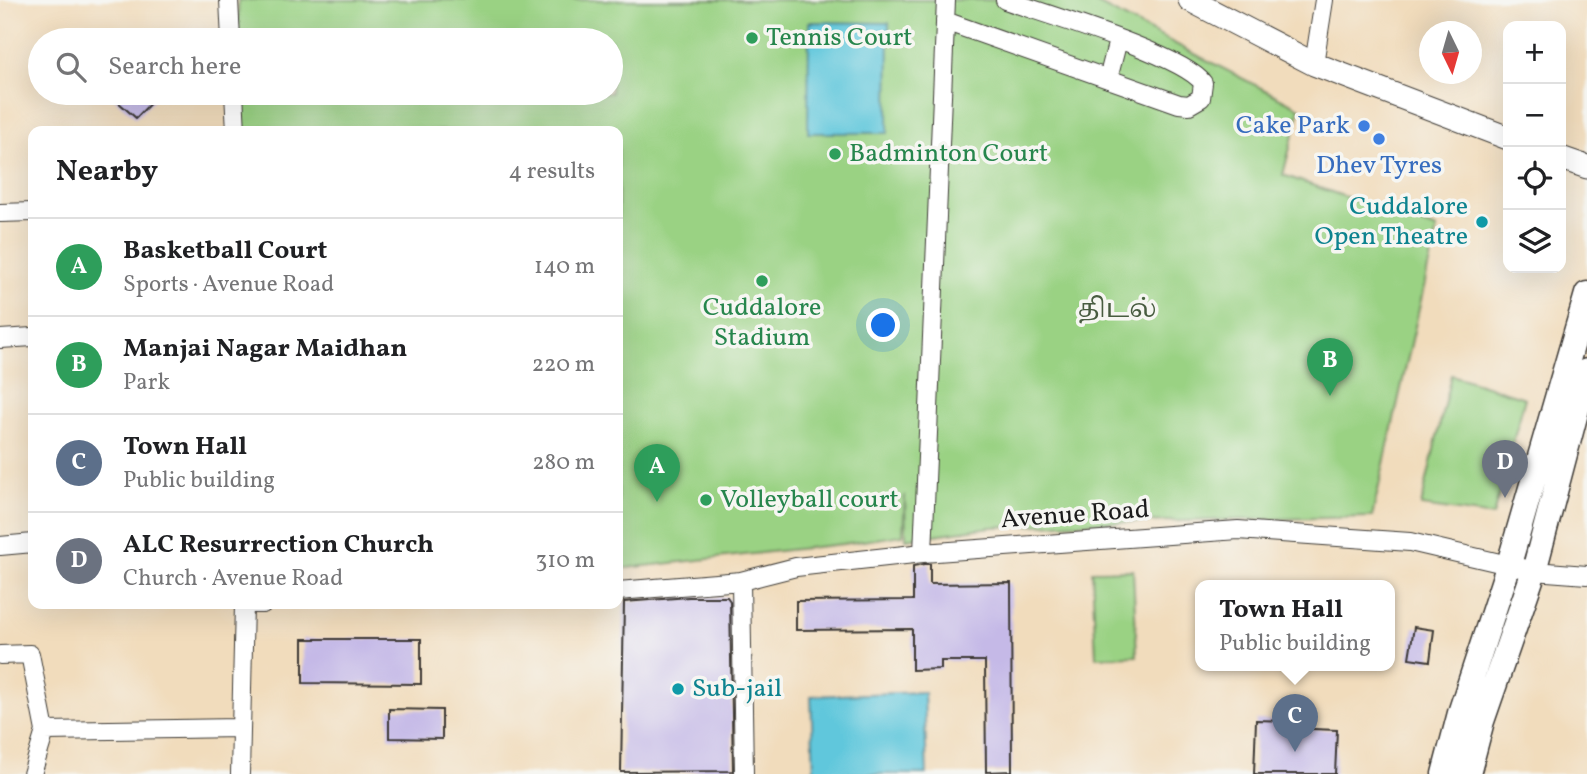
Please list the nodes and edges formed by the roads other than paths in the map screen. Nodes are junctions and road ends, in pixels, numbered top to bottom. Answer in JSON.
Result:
{"nodes":[{"id":1,"x":229,"y":0,"type":"edge"},
{"id":2,"x":946,"y":0,"type":"edge"},
{"id":3,"x":1005,"y":0,"type":"edge"},
{"id":4,"x":1190,"y":0,"type":"edge"},
{"id":5,"x":1324,"y":0,"type":"edge"},
{"id":6,"x":945,"y":21,"type":"junction"},
{"id":7,"x":230,"y":28,"type":"edge"},
{"id":8,"x":1118,"y":40,"type":"junction"},
{"id":9,"x":1314,"y":64,"type":"junction"},
{"id":10,"x":1108,"y":79,"type":"junction"},
{"id":11,"x":235,"y":105,"type":"edge"},
{"id":12,"x":236,"y":126,"type":"edge"},
{"id":13,"x":1503,"y":136,"type":"edge"},
{"id":14,"x":1566,"y":160,"type":"edge"},
{"id":15,"x":1587,"y":167,"type":"edge"},
{"id":16,"x":28,"y":212,"type":"edge"},
{"id":17,"x":0,"y":213,"type":"edge"},
{"id":18,"x":1587,"y":294,"type":"edge"},
{"id":19,"x":28,"y":337,"type":"edge"},
{"id":20,"x":0,"y":340,"type":"edge"},
{"id":21,"x":1587,"y":371,"type":"edge"},
{"id":22,"x":28,"y":543,"type":"edge"},
{"id":23,"x":0,"y":545,"type":"edge"},
{"id":24,"x":923,"y":553,"type":"junction"},
{"id":25,"x":1509,"y":564,"type":"junction"},
{"id":26,"x":1534,"y":570,"type":"junction"},
{"id":27,"x":1587,"y":575,"type":"edge"},
{"id":28,"x":741,"y":581,"type":"junction"},
{"id":29,"x":623,"y":591,"type":"edge"},
{"id":30,"x":244,"y":609,"type":"edge"},
{"id":31,"x":0,"y":655,"type":"edge"},
{"id":32,"x":1482,"y":721,"type":"junction"},
{"id":33,"x":240,"y":727,"type":"junction"},
{"id":34,"x":45,"y":731,"type":"junction"},
{"id":35,"x":32,"y":774,"type":"edge"},
{"id":36,"x":240,"y":774,"type":"edge"},
{"id":37,"x":744,"y":774,"type":"edge"},
{"id":38,"x":1444,"y":774,"type":"edge"},
{"id":39,"x":1468,"y":774,"type":"edge"},
{"id":40,"x":1481,"y":774,"type":"edge"}],
"edges":[{"from":1,"to":7,"type":"street"},
{"from":2,"to":6,"type":"street"},
{"from":3,"to":8,"type":"street"},
{"from":4,"to":9,"type":"main road"},
{"from":5,"to":9,"type":"street"},
{"from":6,"to":10,"type":"street"},
{"from":6,"to":24,"type":"street"},
{"from":8,"to":10,"type":"street"},
{"from":8,"to":10,"type":"street"},
{"from":9,"to":13,"type":"main road"},
{"from":11,"to":12,"type":"street"},
{"from":14,"to":15,"type":"main road"},
{"from":16,"to":17,"type":"street"},
{"from":18,"to":25,"type":"highway"},
{"from":19,"to":20,"type":"street"},
{"from":21,"to":26,"type":"highway"},
{"from":22,"to":23,"type":"street"},
{"from":24,"to":25,"type":"street","name":"Avenue Road"},
{"from":24,"to":28,"type":"street","name":"Avenue Road"},
{"from":25,"to":26,"type":"street","name":"Avenue Road"},
{"from":25,"to":38,"type":"highway"},
{"from":26,"to":27,"type":"street","name":"Avenue Road"},
{"from":26,"to":32,"type":"highway"},
{"from":28,"to":29,"type":"street","name":"Avenue Road"},
{"from":28,"to":37,"type":"street"},
{"from":30,"to":33,"type":"street"},
{"from":31,"to":34,"type":"street"},
{"from":32,"to":39,"type":"highway"},
{"from":32,"to":40,"type":"main road"},
{"from":33,"to":34,"type":"street"},
{"from":33,"to":36,"type":"street"},
{"from":34,"to":35,"type":"street"}]}
